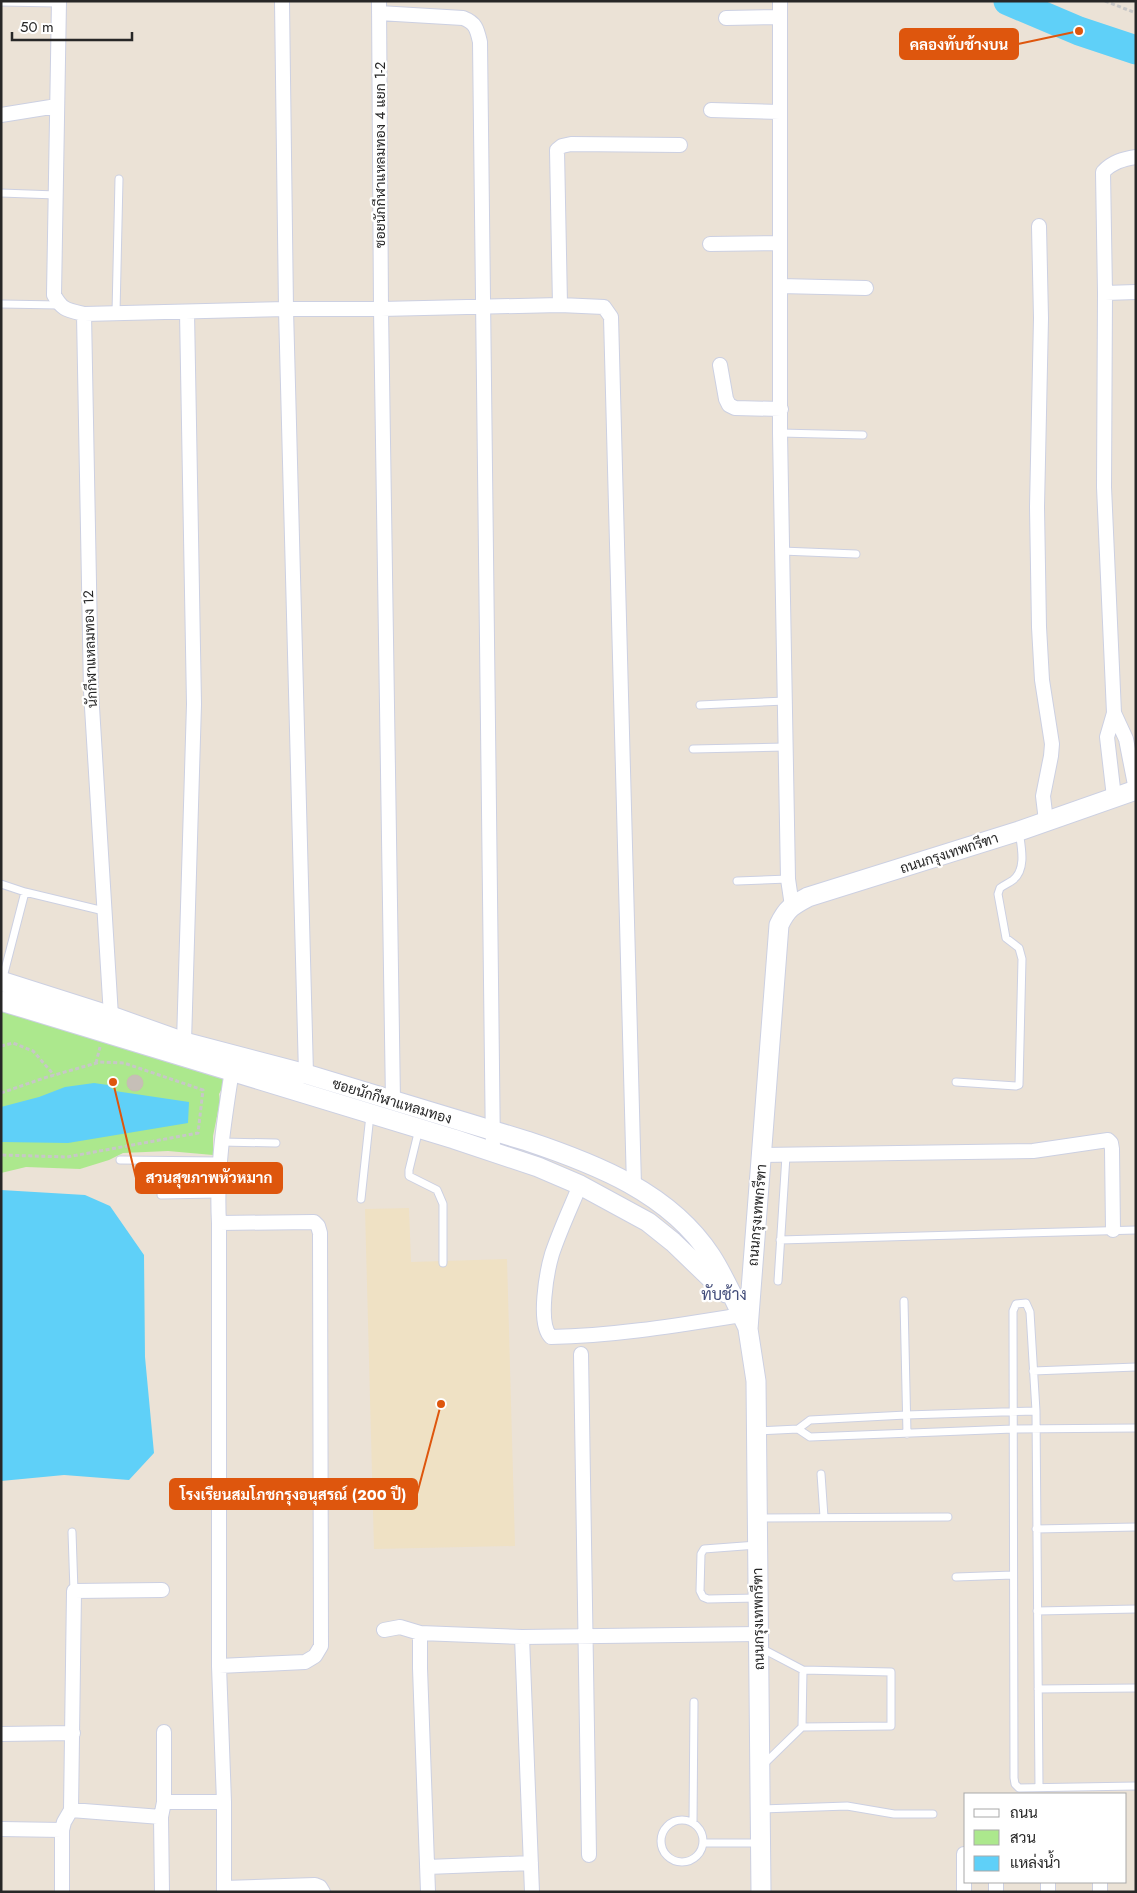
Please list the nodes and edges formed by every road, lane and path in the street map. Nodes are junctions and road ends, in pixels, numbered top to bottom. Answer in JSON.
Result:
{"nodes":[{"id":1,"x":282,"y":1,"type":"edge"},
{"id":2,"x":780,"y":1,"type":"edge"},
{"id":3,"x":1105,"y":1,"type":"edge"},
{"id":4,"x":1,"y":2,"type":"edge"},
{"id":5,"x":58,"y":2,"type":"edge"},
{"id":6,"x":379,"y":7,"type":"edge"},
{"id":7,"x":1136,"y":13,"type":"edge"},
{"id":8,"x":780,"y":17,"type":"junction"},
{"id":9,"x":726,"y":18,"type":"dead end"},
{"id":10,"x":58,"y":106,"type":"junction"},
{"id":11,"x":711,"y":110,"type":"dead end"},
{"id":12,"x":780,"y":112,"type":"junction"},
{"id":13,"x":1,"y":115,"type":"edge"},
{"id":14,"x":680,"y":145,"type":"dead end"},
{"id":15,"x":1136,"y":157,"type":"edge"},
{"id":16,"x":119,"y":179,"type":"dead end"},
{"id":17,"x":1,"y":194,"type":"edge"},
{"id":18,"x":56,"y":195,"type":"junction"},
{"id":19,"x":1039,"y":226,"type":"dead end"},
{"id":20,"x":780,"y":243,"type":"junction"},
{"id":21,"x":710,"y":244,"type":"dead end"},
{"id":22,"x":780,"y":286,"type":"junction"},
{"id":23,"x":866,"y":288,"type":"dead end"},
{"id":24,"x":1105,"y":292,"type":"junction"},
{"id":25,"x":1136,"y":292,"type":"edge"},
{"id":26,"x":1,"y":304,"type":"edge"},
{"id":27,"x":59,"y":305,"type":"junction"},
{"id":28,"x":560,"y":305,"type":"junction"},
{"id":29,"x":483,"y":308,"type":"junction"},
{"id":30,"x":286,"y":309,"type":"junction"},
{"id":31,"x":381,"y":310,"type":"junction"},
{"id":32,"x":186,"y":312,"type":"junction"},
{"id":33,"x":84,"y":314,"type":"junction"},
{"id":34,"x":116,"y":314,"type":"junction"},
{"id":35,"x":720,"y":365,"type":"dead end"},
{"id":36,"x":781,"y":409,"type":"junction"},
{"id":37,"x":780,"y":433,"type":"junction"},
{"id":38,"x":863,"y":435,"type":"dead end"},
{"id":39,"x":781,"y":550,"type":"junction"},
{"id":40,"x":856,"y":554,"type":"dead end"},
{"id":41,"x":786,"y":701,"type":"junction"},
{"id":42,"x":700,"y":705,"type":"dead end"},
{"id":43,"x":1114,"y":713,"type":"junction"},
{"id":44,"x":786,"y":747,"type":"junction"},
{"id":45,"x":693,"y":749,"type":"dead end"},
{"id":46,"x":1136,"y":790,"type":"edge"},
{"id":47,"x":1114,"y":797,"type":"junction"},
{"id":48,"x":1046,"y":821,"type":"junction"},
{"id":49,"x":1019,"y":831,"type":"junction"},
{"id":50,"x":788,"y":879,"type":"junction"},
{"id":51,"x":737,"y":880,"type":"dead end"},
{"id":52,"x":1,"y":884,"type":"edge"},
{"id":53,"x":25,"y":892,"type":"junction"},
{"id":54,"x":792,"y":906,"type":"junction"},
{"id":55,"x":104,"y":911,"type":"junction"},
{"id":56,"x":2,"y":981,"type":"edge"},
{"id":57,"x":1,"y":1001,"type":"edge"},
{"id":58,"x":111,"y":1016,"type":"junction"},
{"id":59,"x":184,"y":1042,"type":"junction"},
{"id":60,"x":1,"y":1046,"type":"edge"},
{"id":61,"x":232,"y":1070,"type":"junction"},
{"id":62,"x":306,"y":1074,"type":"junction"},
{"id":63,"x":54,"y":1075,"type":"junction"},
{"id":64,"x":956,"y":1082,"type":"dead end"},
{"id":65,"x":1,"y":1093,"type":"edge"},
{"id":66,"x":393,"y":1102,"type":"junction"},
{"id":67,"x":370,"y":1115,"type":"junction"},
{"id":68,"x":420,"y":1129,"type":"junction"},
{"id":69,"x":494,"y":1131,"type":"junction"},
{"id":70,"x":221,"y":1142,"type":"junction"},
{"id":71,"x":276,"y":1143,"type":"dead end"},
{"id":72,"x":493,"y":1152,"type":"junction"},
{"id":73,"x":1,"y":1155,"type":"edge"},
{"id":74,"x":762,"y":1155,"type":"junction"},
{"id":75,"x":786,"y":1156,"type":"junction"},
{"id":76,"x":120,"y":1160,"type":"dead end"},
{"id":77,"x":220,"y":1161,"type":"junction"},
{"id":78,"x":580,"y":1185,"type":"junction"},
{"id":79,"x":634,"y":1186,"type":"junction"},
{"id":80,"x":217,"y":1194,"type":"junction"},
{"id":81,"x":160,"y":1195,"type":"dead end"},
{"id":82,"x":361,"y":1200,"type":"dead end"},
{"id":83,"x":219,"y":1223,"type":"junction"},
{"id":84,"x":1113,"y":1230,"type":"junction"},
{"id":85,"x":1136,"y":1230,"type":"edge"},
{"id":86,"x":780,"y":1240,"type":"junction"},
{"id":87,"x":443,"y":1262,"type":"dead end"},
{"id":88,"x":778,"y":1281,"type":"dead end"},
{"id":89,"x":732,"y":1298,"type":"junction"},
{"id":90,"x":904,"y":1301,"type":"dead end"},
{"id":91,"x":745,"y":1322,"type":"junction"},
{"id":92,"x":581,"y":1354,"type":"dead end"},
{"id":93,"x":1136,"y":1367,"type":"edge"},
{"id":94,"x":1033,"y":1371,"type":"junction"},
{"id":95,"x":1036,"y":1411,"type":"junction"},
{"id":96,"x":1013,"y":1412,"type":"junction"},
{"id":97,"x":906,"y":1415,"type":"junction"},
{"id":98,"x":1136,"y":1428,"type":"edge"},
{"id":99,"x":798,"y":1429,"type":"junction"},
{"id":100,"x":1013,"y":1429,"type":"junction"},
{"id":101,"x":1036,"y":1429,"type":"junction"},
{"id":102,"x":756,"y":1431,"type":"junction"},
{"id":103,"x":907,"y":1434,"type":"junction"},
{"id":104,"x":821,"y":1474,"type":"dead end"},
{"id":105,"x":824,"y":1517,"type":"junction"},
{"id":106,"x":948,"y":1517,"type":"dead end"},
{"id":107,"x":756,"y":1518,"type":"junction"},
{"id":108,"x":1136,"y":1527,"type":"edge"},
{"id":109,"x":1036,"y":1529,"type":"junction"},
{"id":110,"x":72,"y":1532,"type":"dead end"},
{"id":111,"x":757,"y":1545,"type":"junction"},
{"id":112,"x":1014,"y":1575,"type":"junction"},
{"id":113,"x":956,"y":1577,"type":"dead end"},
{"id":114,"x":162,"y":1590,"type":"dead end"},
{"id":115,"x":74,"y":1591,"type":"junction"},
{"id":116,"x":758,"y":1598,"type":"junction"},
{"id":117,"x":1136,"y":1609,"type":"edge"},
{"id":118,"x":1037,"y":1611,"type":"junction"},
{"id":119,"x":384,"y":1630,"type":"dead end"},
{"id":120,"x":420,"y":1633,"type":"junction"},
{"id":121,"x":522,"y":1637,"type":"junction"},
{"id":122,"x":585,"y":1637,"type":"junction"},
{"id":123,"x":758,"y":1640,"type":"junction"},
{"id":124,"x":220,"y":1666,"type":"junction"},
{"id":125,"x":802,"y":1670,"type":"junction"},
{"id":126,"x":1136,"y":1688,"type":"edge"},
{"id":127,"x":1038,"y":1690,"type":"junction"},
{"id":128,"x":694,"y":1702,"type":"dead end"},
{"id":129,"x":802,"y":1727,"type":"junction"},
{"id":130,"x":164,"y":1732,"type":"dead end"},
{"id":131,"x":73,"y":1733,"type":"junction"},
{"id":132,"x":1,"y":1734,"type":"edge"},
{"id":133,"x":760,"y":1768,"type":"junction"},
{"id":134,"x":1136,"y":1786,"type":"edge"},
{"id":135,"x":1039,"y":1787,"type":"junction"},
{"id":136,"x":164,"y":1802,"type":"junction"},
{"id":137,"x":224,"y":1802,"type":"junction"},
{"id":138,"x":760,"y":1809,"type":"junction"},
{"id":139,"x":71,"y":1810,"type":"junction"},
{"id":140,"x":933,"y":1814,"type":"dead end"},
{"id":141,"x":161,"y":1817,"type":"junction"},
{"id":142,"x":693,"y":1824,"type":"junction"},
{"id":143,"x":1,"y":1829,"type":"edge"},
{"id":144,"x":62,"y":1830,"type":"junction"},
{"id":145,"x":703,"y":1843,"type":"junction"},
{"id":146,"x":760,"y":1843,"type":"junction"},
{"id":147,"x":964,"y":1854,"type":"dead end"},
{"id":148,"x":589,"y":1855,"type":"dead end"},
{"id":149,"x":531,"y":1863,"type":"junction"},
{"id":150,"x":427,"y":1866,"type":"junction"},
{"id":151,"x":224,"y":1890,"type":"edge"},
{"id":152,"x":62,"y":1892,"type":"edge"},
{"id":153,"x":162,"y":1892,"type":"edge"},
{"id":154,"x":323,"y":1892,"type":"edge"},
{"id":155,"x":428,"y":1892,"type":"edge"},
{"id":156,"x":532,"y":1892,"type":"edge"},
{"id":157,"x":761,"y":1892,"type":"edge"},
{"id":158,"x":964,"y":1892,"type":"edge"}],
"edges":[{"from":1,"to":30,"type":"street"},
{"from":2,"to":8,"type":"street"},
{"from":3,"to":7,"type":"path"},
{"from":4,"to":5,"type":"lane"},
{"from":5,"to":10,"type":"street"},
{"from":6,"to":29,"type":"street"},
{"from":6,"to":31,"type":"street","name":"ซอยนักกีฬาแหลมทอง 4 แยก 1-2"},
{"from":8,"to":9,"type":"street"},
{"from":8,"to":12,"type":"street"},
{"from":10,"to":13,"type":"street"},
{"from":10,"to":18,"type":"street"},
{"from":11,"to":12,"type":"street"},
{"from":12,"to":20,"type":"street"},
{"from":14,"to":28,"type":"street"},
{"from":15,"to":24,"type":"street"},
{"from":16,"to":34,"type":"lane"},
{"from":17,"to":18,"type":"lane"},
{"from":18,"to":27,"type":"street"},
{"from":19,"to":48,"type":"street"},
{"from":20,"to":21,"type":"street"},
{"from":20,"to":22,"type":"street"},
{"from":22,"to":23,"type":"street"},
{"from":22,"to":36,"type":"street"},
{"from":24,"to":25,"type":"street"},
{"from":24,"to":43,"type":"street"},
{"from":26,"to":27,"type":"lane"},
{"from":27,"to":33,"type":"street"},
{"from":28,"to":29,"type":"street"},
{"from":28,"to":79,"type":"street"},
{"from":29,"to":31,"type":"street"},
{"from":29,"to":69,"type":"street"},
{"from":30,"to":31,"type":"street"},
{"from":30,"to":32,"type":"street"},
{"from":30,"to":62,"type":"street"},
{"from":31,"to":66,"type":"street","name":"ซอยนักกีฬาแหลมทอง 4 แยก 1-2"},
{"from":32,"to":34,"type":"street"},
{"from":32,"to":59,"type":"street"},
{"from":33,"to":34,"type":"street"},
{"from":33,"to":55,"type":"street","name":"นักกีฬาแหลมทอง 12"},
{"from":35,"to":36,"type":"street"},
{"from":36,"to":37,"type":"street"},
{"from":37,"to":38,"type":"lane"},
{"from":37,"to":39,"type":"street"},
{"from":39,"to":40,"type":"lane"},
{"from":39,"to":41,"type":"street"},
{"from":41,"to":42,"type":"lane"},
{"from":41,"to":44,"type":"street"},
{"from":43,"to":46,"type":"street"},
{"from":43,"to":47,"type":"street"},
{"from":44,"to":45,"type":"lane"},
{"from":44,"to":50,"type":"street"},
{"from":46,"to":47,"type":"street","name":"ถนนกรุงเทพกรีฑา"},
{"from":47,"to":48,"type":"street","name":"ถนนกรุงเทพกรีฑา"},
{"from":48,"to":49,"type":"street","name":"ถนนกรุงเทพกรีฑา"},
{"from":49,"to":54,"type":"street","name":"ถนนกรุงเทพกรีฑา"},
{"from":49,"to":64,"type":"lane"},
{"from":50,"to":51,"type":"lane"},
{"from":50,"to":54,"type":"street"},
{"from":52,"to":53,"type":"lane"},
{"from":53,"to":55,"type":"lane"},
{"from":53,"to":56,"type":"lane"},
{"from":54,"to":74,"type":"street","name":"ถนนกรุงเทพกรีฑา"},
{"from":55,"to":58,"type":"street","name":"นักกีฬาแหลมทอง 12"},
{"from":56,"to":58,"type":"street","name":"ซอยนักกีฬาแหลมทอง"},
{"from":57,"to":61,"type":"street","name":"ซอยนักกีฬาแหลมทอง"},
{"from":58,"to":59,"type":"street","name":"ซอยนักกีฬาแหลมทอง"},
{"from":59,"to":62,"type":"street","name":"ซอยนักกีฬาแหลมทอง"},
{"from":60,"to":63,"type":"path"},
{"from":61,"to":67,"type":"street","name":"ซอยนักกีฬาแหลมทอง"},
{"from":61,"to":70,"type":"street"},
{"from":62,"to":66,"type":"street","name":"ซอยนักกีฬาแหลมทอง"},
{"from":63,"to":65,"type":"path"},
{"from":63,"to":73,"type":"path"},
{"from":66,"to":69,"type":"street","name":"ซอยนักกีฬาแหลมทอง"},
{"from":67,"to":68,"type":"street","name":"ซอยนักกีฬาแหลมทอง"},
{"from":67,"to":82,"type":"lane"},
{"from":68,"to":72,"type":"street","name":"ซอยนักกีฬาแหลมทอง"},
{"from":68,"to":87,"type":"lane"},
{"from":69,"to":72,"type":"street"},
{"from":69,"to":79,"type":"street","name":"ซอยนักกีฬาแหลมทอง"},
{"from":70,"to":71,"type":"lane"},
{"from":70,"to":77,"type":"street"},
{"from":72,"to":78,"type":"street","name":"ซอยนักกีฬาแหลมทอง"},
{"from":74,"to":75,"type":"street"},
{"from":74,"to":91,"type":"street","name":"ถนนกรุงเทพกรีฑา"},
{"from":75,"to":84,"type":"street"},
{"from":75,"to":86,"type":"lane"},
{"from":76,"to":77,"type":"lane"},
{"from":77,"to":80,"type":"street"},
{"from":78,"to":89,"type":"street","name":"ซอยนักกีฬาแหลมทอง"},
{"from":78,"to":91,"type":"street"},
{"from":79,"to":89,"type":"street","name":"ซอยนักกีฬาแหลมทอง"},
{"from":80,"to":81,"type":"lane"},
{"from":80,"to":83,"type":"street"},
{"from":83,"to":124,"type":"street"},
{"from":83,"to":124,"type":"street"},
{"from":84,"to":85,"type":"lane"},
{"from":84,"to":86,"type":"lane"},
{"from":86,"to":88,"type":"lane"},
{"from":89,"to":91,"type":"street","name":"ซอยนักกีฬาแหลมทอง"},
{"from":90,"to":97,"type":"lane"},
{"from":91,"to":102,"type":"street","name":"ถนนกรุงเทพกรีฑา"},
{"from":92,"to":122,"type":"street"},
{"from":93,"to":94,"type":"lane"},
{"from":94,"to":95,"type":"lane"},
{"from":94,"to":96,"type":"lane"},
{"from":95,"to":96,"type":"lane"},
{"from":95,"to":101,"type":"lane"},
{"from":96,"to":97,"type":"lane"},
{"from":96,"to":100,"type":"lane"},
{"from":97,"to":99,"type":"lane"},
{"from":97,"to":103,"type":"lane"},
{"from":98,"to":101,"type":"lane"},
{"from":99,"to":102,"type":"lane"},
{"from":99,"to":103,"type":"lane"},
{"from":100,"to":101,"type":"lane"},
{"from":100,"to":103,"type":"lane"},
{"from":100,"to":112,"type":"lane"},
{"from":101,"to":109,"type":"lane"},
{"from":102,"to":107,"type":"street","name":"ถนนกรุงเทพกรีฑา"},
{"from":104,"to":105,"type":"lane"},
{"from":105,"to":106,"type":"lane"},
{"from":105,"to":107,"type":"lane"},
{"from":107,"to":111,"type":"street","name":"ถนนกรุงเทพกรีฑา"},
{"from":108,"to":109,"type":"lane"},
{"from":109,"to":118,"type":"lane"},
{"from":110,"to":115,"type":"lane"},
{"from":111,"to":116,"type":"street","name":"ถนนกรุงเทพกรีฑา"},
{"from":111,"to":116,"type":"lane"},
{"from":112,"to":113,"type":"lane"},
{"from":112,"to":135,"type":"lane"},
{"from":114,"to":115,"type":"street"},
{"from":115,"to":131,"type":"street"},
{"from":116,"to":123,"type":"street","name":"ถนนกรุงเทพกรีฑา"},
{"from":117,"to":118,"type":"lane"},
{"from":118,"to":127,"type":"lane"},
{"from":119,"to":120,"type":"street"},
{"from":120,"to":121,"type":"street"},
{"from":120,"to":150,"type":"street"},
{"from":121,"to":122,"type":"street"},
{"from":121,"to":149,"type":"street"},
{"from":122,"to":123,"type":"street"},
{"from":122,"to":148,"type":"street"},
{"from":123,"to":125,"type":"lane"},
{"from":123,"to":133,"type":"street","name":"ถนนกรุงเทพกรีฑา"},
{"from":124,"to":137,"type":"street"},
{"from":125,"to":129,"type":"lane"},
{"from":125,"to":129,"type":"lane"},
{"from":126,"to":127,"type":"lane"},
{"from":127,"to":135,"type":"lane"},
{"from":128,"to":142,"type":"lane"},
{"from":129,"to":133,"type":"lane"},
{"from":130,"to":136,"type":"street"},
{"from":131,"to":132,"type":"street"},
{"from":131,"to":139,"type":"street"},
{"from":133,"to":138,"type":"street","name":"ถนนกรุงเทพกรีฑา"},
{"from":134,"to":135,"type":"lane"},
{"from":136,"to":137,"type":"street"},
{"from":136,"to":141,"type":"street"},
{"from":137,"to":151,"type":"street"},
{"from":138,"to":140,"type":"lane"},
{"from":138,"to":146,"type":"street","name":"ถนนกรุงเทพกรีฑา"},
{"from":139,"to":141,"type":"street"},
{"from":139,"to":144,"type":"street"},
{"from":141,"to":153,"type":"street"},
{"from":142,"to":145,"type":"lane"},
{"from":142,"to":145,"type":"lane"},
{"from":143,"to":144,"type":"street"},
{"from":144,"to":152,"type":"street"},
{"from":145,"to":146,"type":"lane"},
{"from":146,"to":157,"type":"street","name":"ถนนกรุงเทพกรีฑา"},
{"from":147,"to":158,"type":"street"},
{"from":149,"to":150,"type":"street"},
{"from":149,"to":156,"type":"street"},
{"from":150,"to":155,"type":"street"},
{"from":151,"to":154,"type":"street"}]}
